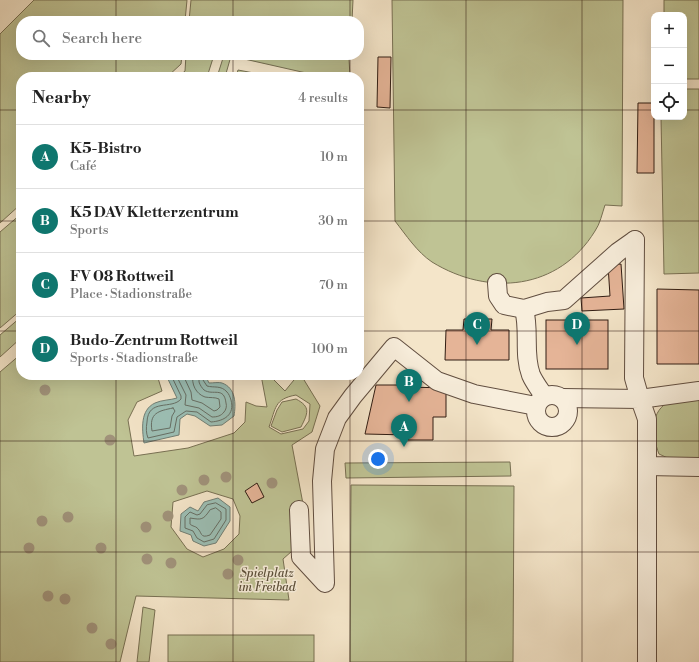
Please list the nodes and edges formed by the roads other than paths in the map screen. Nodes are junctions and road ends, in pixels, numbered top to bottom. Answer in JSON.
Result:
{"nodes":[{"id":1,"x":497,"y":284,"type":"dead end"},
{"id":2,"x":524,"y":310,"type":"junction"},
{"id":3,"x":699,"y":391,"type":"edge"},
{"id":4,"x":562,"y":398,"type":"junction"},
{"id":5,"x":640,"y":399,"type":"junction"},
{"id":6,"x":540,"y":401,"type":"junction"},
{"id":7,"x":647,"y":466,"type":"junction"},
{"id":8,"x":699,"y":466,"type":"edge"},
{"id":9,"x":299,"y":510,"type":"dead end"},
{"id":10,"x":647,"y":662,"type":"edge"}],
"edges":[{"from":1,"to":2,"type":"street"},
{"from":2,"to":5,"type":"street"},
{"from":2,"to":6,"type":"street"},
{"from":3,"to":5,"type":"street"},
{"from":4,"to":5,"type":"street"},
{"from":4,"to":6,"type":"street"},
{"from":4,"to":6,"type":"street"},
{"from":5,"to":7,"type":"street"},
{"from":6,"to":9,"type":"street"},
{"from":7,"to":8,"type":"street"},
{"from":7,"to":10,"type":"street"}]}
